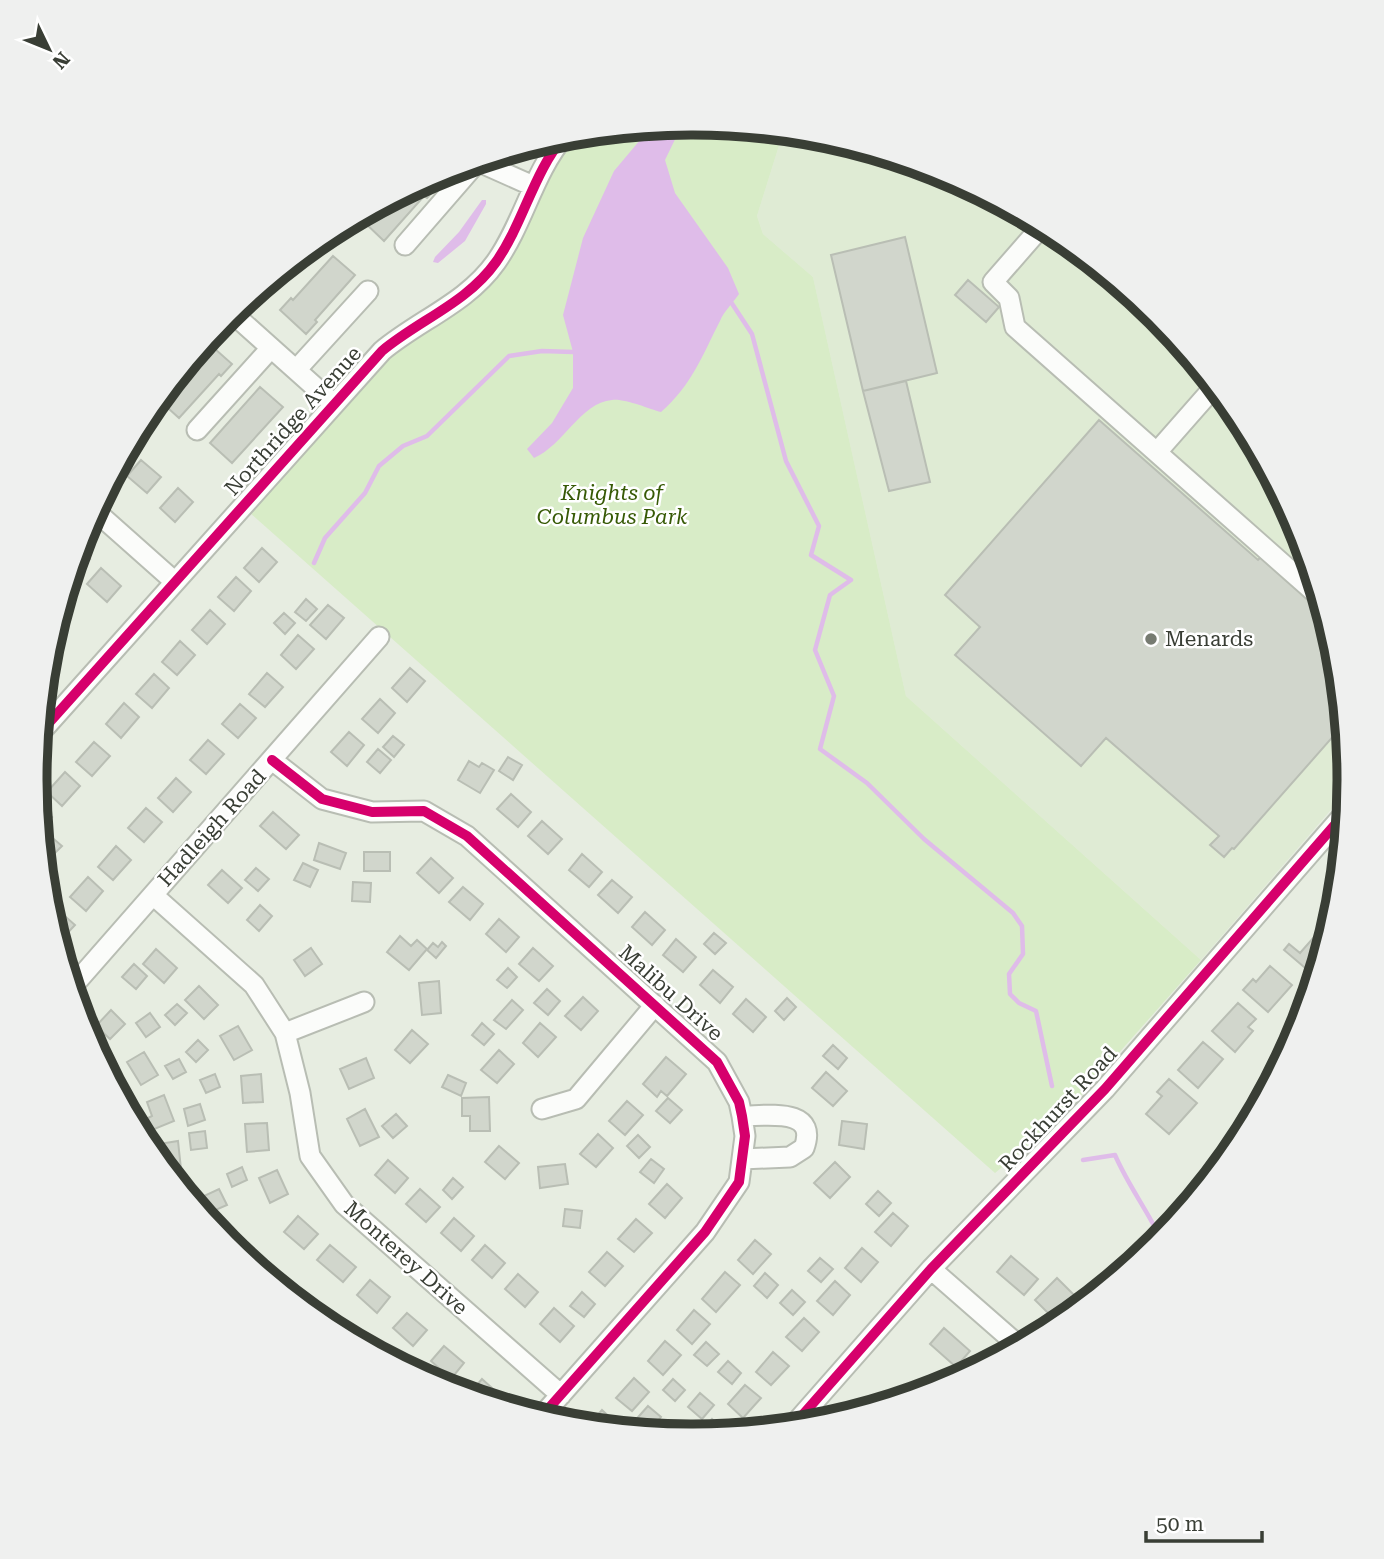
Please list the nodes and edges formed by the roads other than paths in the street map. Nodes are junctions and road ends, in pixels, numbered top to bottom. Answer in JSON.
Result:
{"nodes":[{"id":1,"x":554,"y":150,"type":"edge"},
{"id":2,"x":490,"y":168,"type":"edge"},
{"id":3,"x":464,"y":177,"type":"edge"},
{"id":4,"x":533,"y":186,"type":"junction"},
{"id":5,"x":1035,"y":234,"type":"edge"},
{"id":6,"x":405,"y":246,"type":"dead end"},
{"id":7,"x":368,"y":291,"type":"dead end"},
{"id":8,"x":240,"y":320,"type":"edge"},
{"id":9,"x":271,"y":348,"type":"junction"},
{"id":10,"x":296,"y":370,"type":"junction"},
{"id":11,"x":1209,"y":393,"type":"edge"},
{"id":12,"x":334,"y":404,"type":"junction"},
{"id":13,"x":197,"y":430,"type":"dead end"},
{"id":14,"x":1157,"y":452,"type":"junction"},
{"id":15,"x":103,"y":518,"type":"edge"},
{"id":16,"x":174,"y":581,"type":"junction"},
{"id":17,"x":1307,"y":585,"type":"edge"},
{"id":18,"x":379,"y":637,"type":"dead end"},
{"id":19,"x":51,"y":716,"type":"edge"},
{"id":20,"x":272,"y":760,"type":"junction"},
{"id":21,"x":1335,"y":825,"type":"edge"},
{"id":22,"x":153,"y":895,"type":"junction"},
{"id":23,"x":79,"y":979,"type":"edge"},
{"id":24,"x":364,"y":1002,"type":"dead end"},
{"id":25,"x":655,"y":1005,"type":"junction"},
{"id":26,"x":285,"y":1033,"type":"junction"},
{"id":27,"x":541,"y":1109,"type":"dead end"},
{"id":28,"x":742,"y":1116,"type":"junction"},
{"id":29,"x":742,"y":1159,"type":"junction"},
{"id":30,"x":931,"y":1269,"type":"junction"},
{"id":31,"x":1011,"y":1339,"type":"edge"},
{"id":32,"x":561,"y":1395,"type":"junction"},
{"id":33,"x":549,"y":1408,"type":"edge"},
{"id":34,"x":803,"y":1414,"type":"edge"}],
"edges":[{"from":1,"to":4,"type":"street","name":"Northridge Avenue"},
{"from":2,"to":4,"type":"street"},
{"from":3,"to":6,"type":"street"},
{"from":4,"to":12,"type":"street","name":"Northridge Avenue"},
{"from":5,"to":14,"type":"street"},
{"from":7,"to":10,"type":"street"},
{"from":8,"to":9,"type":"street"},
{"from":9,"to":10,"type":"street"},
{"from":9,"to":13,"type":"street"},
{"from":10,"to":12,"type":"street"},
{"from":11,"to":14,"type":"street"},
{"from":12,"to":16,"type":"street","name":"Northridge Avenue"},
{"from":14,"to":17,"type":"street"},
{"from":15,"to":16,"type":"street"},
{"from":16,"to":19,"type":"street","name":"Northridge Avenue"},
{"from":18,"to":20,"type":"street","name":"Hadleigh Road"},
{"from":20,"to":22,"type":"street","name":"Hadleigh Road"},
{"from":20,"to":25,"type":"street","name":"Malibu Drive"},
{"from":21,"to":30,"type":"street","name":"Rockhurst Road"},
{"from":22,"to":23,"type":"street","name":"Hadleigh Road"},
{"from":22,"to":26,"type":"street","name":"Monterey Drive"},
{"from":24,"to":26,"type":"street"},
{"from":25,"to":27,"type":"street"},
{"from":25,"to":28,"type":"street","name":"Malibu Drive"},
{"from":26,"to":32,"type":"street","name":"Monterey Drive"},
{"from":28,"to":29,"type":"street","name":"Malibu Drive"},
{"from":28,"to":29,"type":"street"},
{"from":29,"to":32,"type":"street","name":"Malibu Drive"},
{"from":30,"to":31,"type":"street"},
{"from":30,"to":34,"type":"street","name":"Rockhurst Road"},
{"from":32,"to":33,"type":"street","name":"Malibu Drive"}]}
